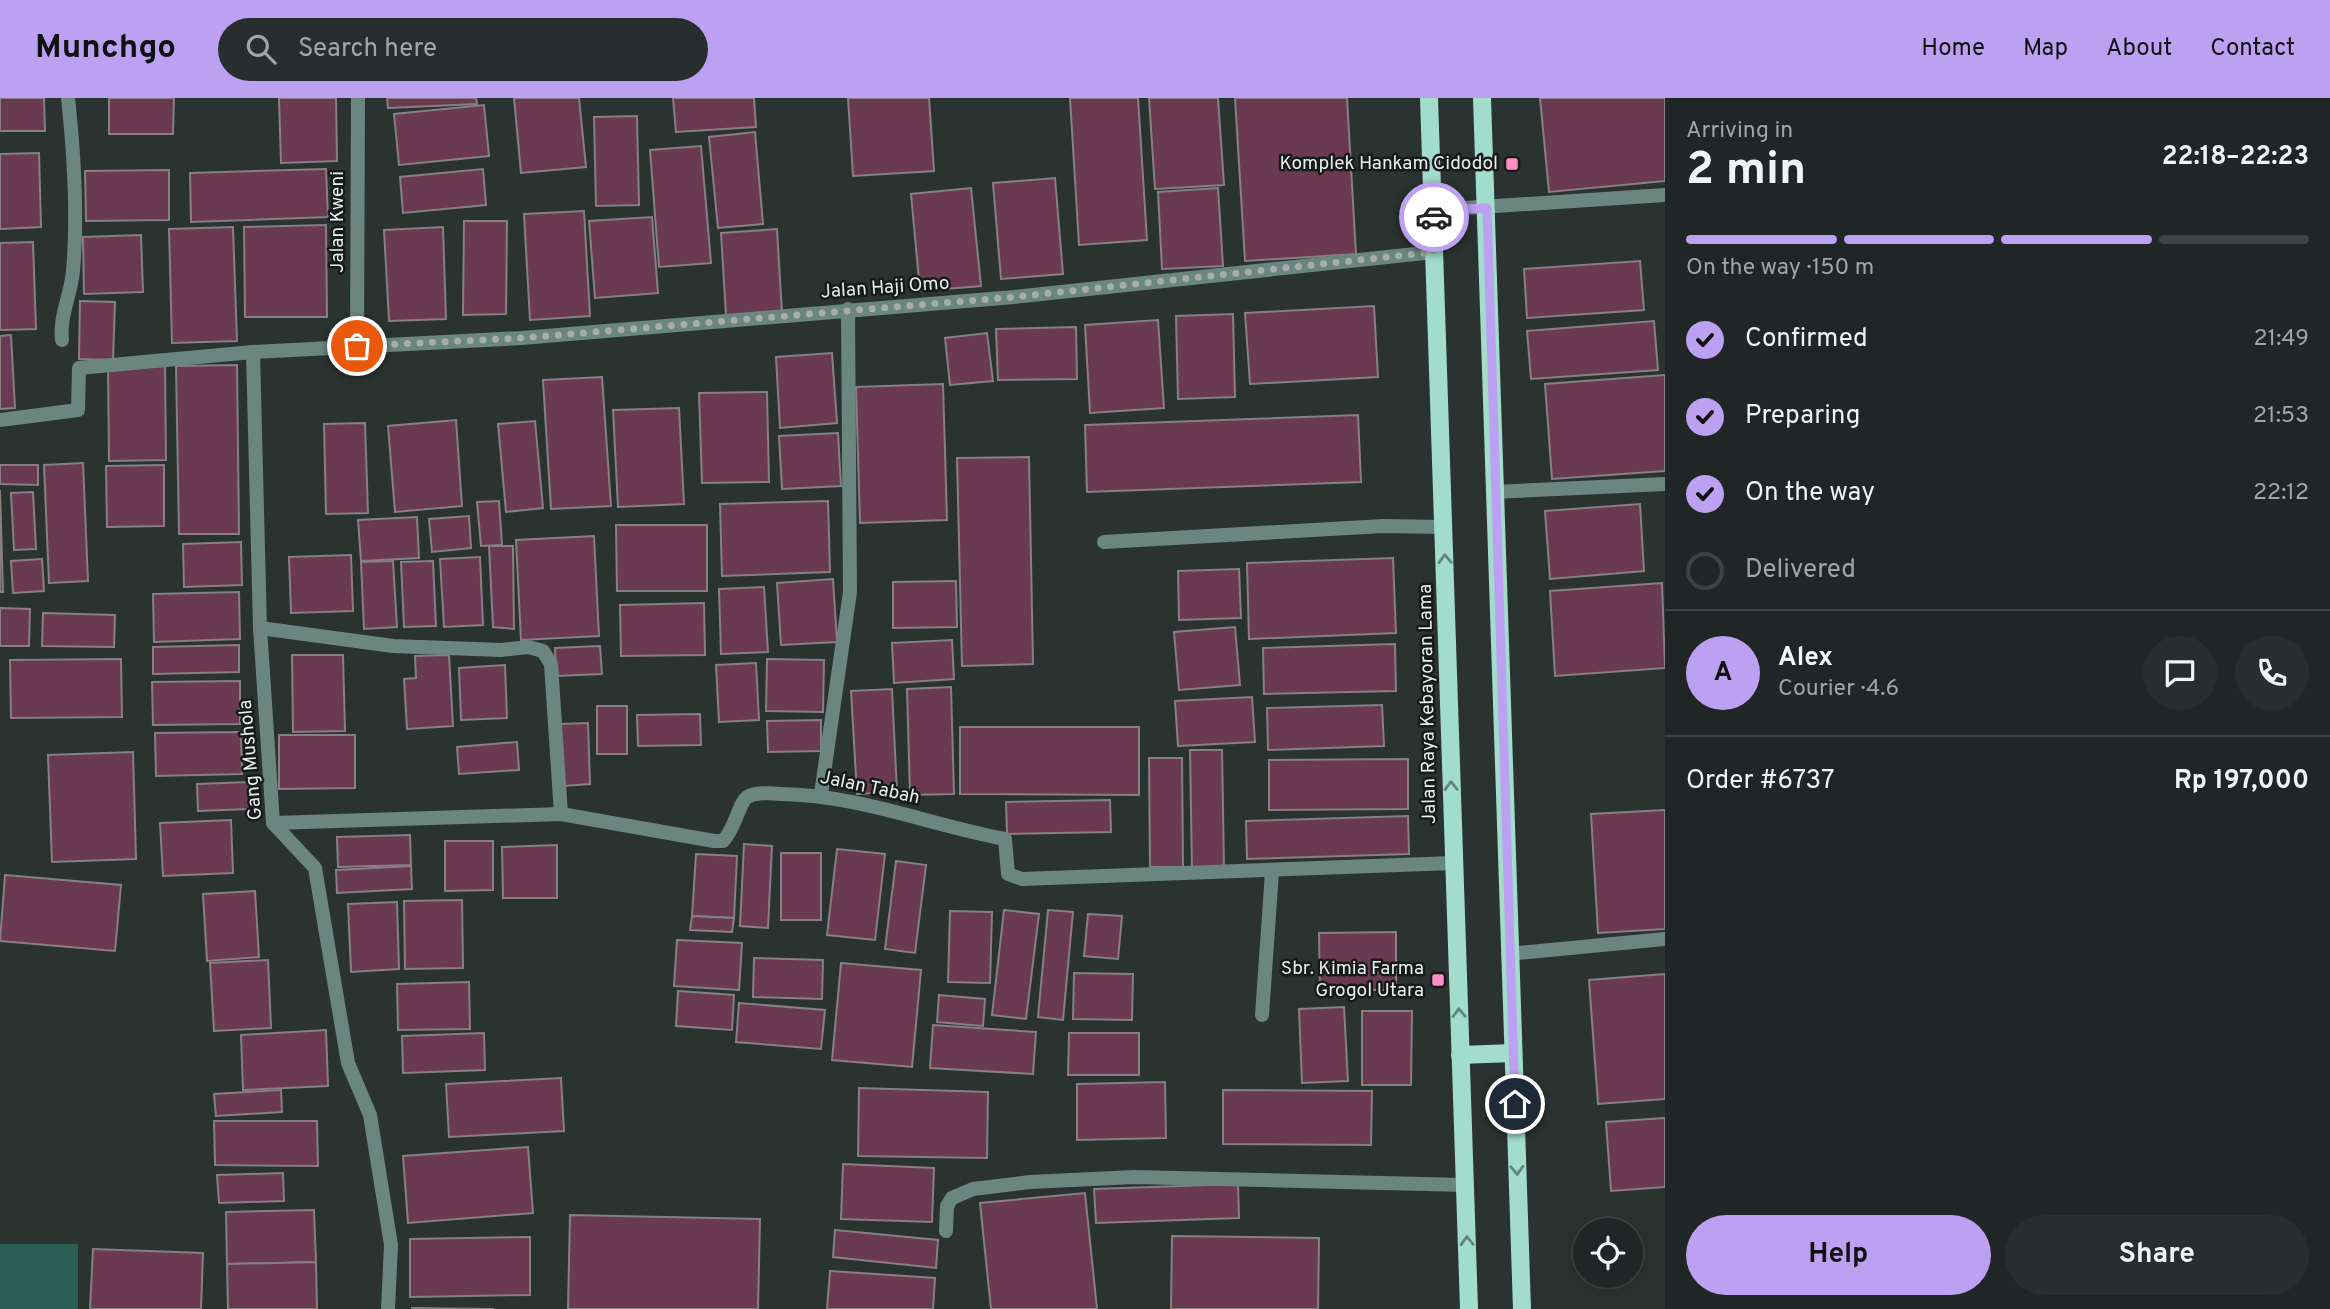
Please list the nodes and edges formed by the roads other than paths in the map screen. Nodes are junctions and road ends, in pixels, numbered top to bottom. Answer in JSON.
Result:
{"nodes":[{"id":1,"x":68,"y":98,"type":"edge"},
{"id":2,"x":358,"y":98,"type":"edge"},
{"id":3,"x":1429,"y":98,"type":"edge"},
{"id":4,"x":1482,"y":98,"type":"edge"},
{"id":5,"x":1665,"y":195,"type":"edge"},
{"id":6,"x":1487,"y":208,"type":"junction"},
{"id":7,"x":1434,"y":210,"type":"junction"},
{"id":8,"x":1434,"y":252,"type":"junction"},
{"id":9,"x":848,"y":309,"type":"junction"},
{"id":10,"x":62,"y":340,"type":"dead end"},
{"id":11,"x":357,"y":346,"type":"junction"},
{"id":12,"x":253,"y":352,"type":"junction"},
{"id":13,"x":0,"y":420,"type":"edge"},
{"id":14,"x":1665,"y":484,"type":"edge"},
{"id":15,"x":1494,"y":492,"type":"junction"},
{"id":16,"x":1445,"y":527,"type":"junction"},
{"id":17,"x":1104,"y":542,"type":"dead end"},
{"id":18,"x":260,"y":628,"type":"junction"},
{"id":19,"x":821,"y":794,"type":"junction"},
{"id":20,"x":561,"y":814,"type":"junction"},
{"id":21,"x":273,"y":823,"type":"junction"},
{"id":22,"x":1453,"y":863,"type":"junction"},
{"id":23,"x":1272,"y":872,"type":"junction"},
{"id":24,"x":1665,"y":939,"type":"edge"},
{"id":25,"x":1508,"y":954,"type":"junction"},
{"id":26,"x":1262,"y":1015,"type":"dead end"},
{"id":27,"x":1513,"y":1053,"type":"junction"},
{"id":28,"x":1460,"y":1055,"type":"junction"},
{"id":29,"x":1465,"y":1185,"type":"junction"},
{"id":30,"x":946,"y":1231,"type":"dead end"},
{"id":31,"x":387,"y":1309,"type":"edge"},
{"id":32,"x":1469,"y":1309,"type":"edge"},
{"id":33,"x":1522,"y":1309,"type":"edge"}],
"edges":[{"from":1,"to":10,"type":"street"},
{"from":2,"to":11,"type":"street","name":"Jalan Kweni"},
{"from":3,"to":7,"type":"main road","name":"Jalan Raya Kebayoran Lama"},
{"from":4,"to":6,"type":"main road"},
{"from":5,"to":6,"type":"street"},
{"from":6,"to":7,"type":"street"},
{"from":6,"to":15,"type":"main road"},
{"from":7,"to":8,"type":"main road","name":"Jalan Raya Kebayoran Lama"},
{"from":8,"to":9,"type":"street","name":"Jalan Haji Omo"},
{"from":8,"to":16,"type":"main road","name":"Jalan Raya Kebayoran Lama"},
{"from":9,"to":11,"type":"street","name":"Jalan Haji Omo"},
{"from":9,"to":19,"type":"street"},
{"from":11,"to":12,"type":"street","name":"Jalan Haji Omo"},
{"from":12,"to":13,"type":"street","name":"Jalan Haji Omo"},
{"from":12,"to":18,"type":"street","name":"Gang Mushola"},
{"from":14,"to":15,"type":"street"},
{"from":15,"to":25,"type":"main road"},
{"from":16,"to":17,"type":"street"},
{"from":22,"to":16,"type":"main road","name":"Jalan Raya Kebayoran Lama","one_way":true},
{"from":18,"to":20,"type":"street"},
{"from":18,"to":21,"type":"street","name":"Gang Mushola"},
{"from":19,"to":20,"type":"street","name":"Jalan Tabah"},
{"from":19,"to":23,"type":"street","name":"Jalan Tabah"},
{"from":20,"to":21,"type":"street","name":"Jalan Tabah"},
{"from":21,"to":31,"type":"street","name":"Gang Mushola"},
{"from":22,"to":23,"type":"street","name":"Jalan Tabah"},
{"from":28,"to":22,"type":"main road","name":"Jalan Raya Kebayoran Lama","one_way":true},
{"from":23,"to":26,"type":"street"},
{"from":24,"to":25,"type":"street"},
{"from":25,"to":27,"type":"main road"},
{"from":27,"to":28,"type":"main road"},
{"from":27,"to":33,"type":"main road","one_way":true},
{"from":28,"to":29,"type":"main road","name":"Jalan Raya Kebayoran Lama"},
{"from":29,"to":30,"type":"street"},
{"from":32,"to":29,"type":"main road","name":"Jalan Raya Kebayoran Lama","one_way":true}]}
